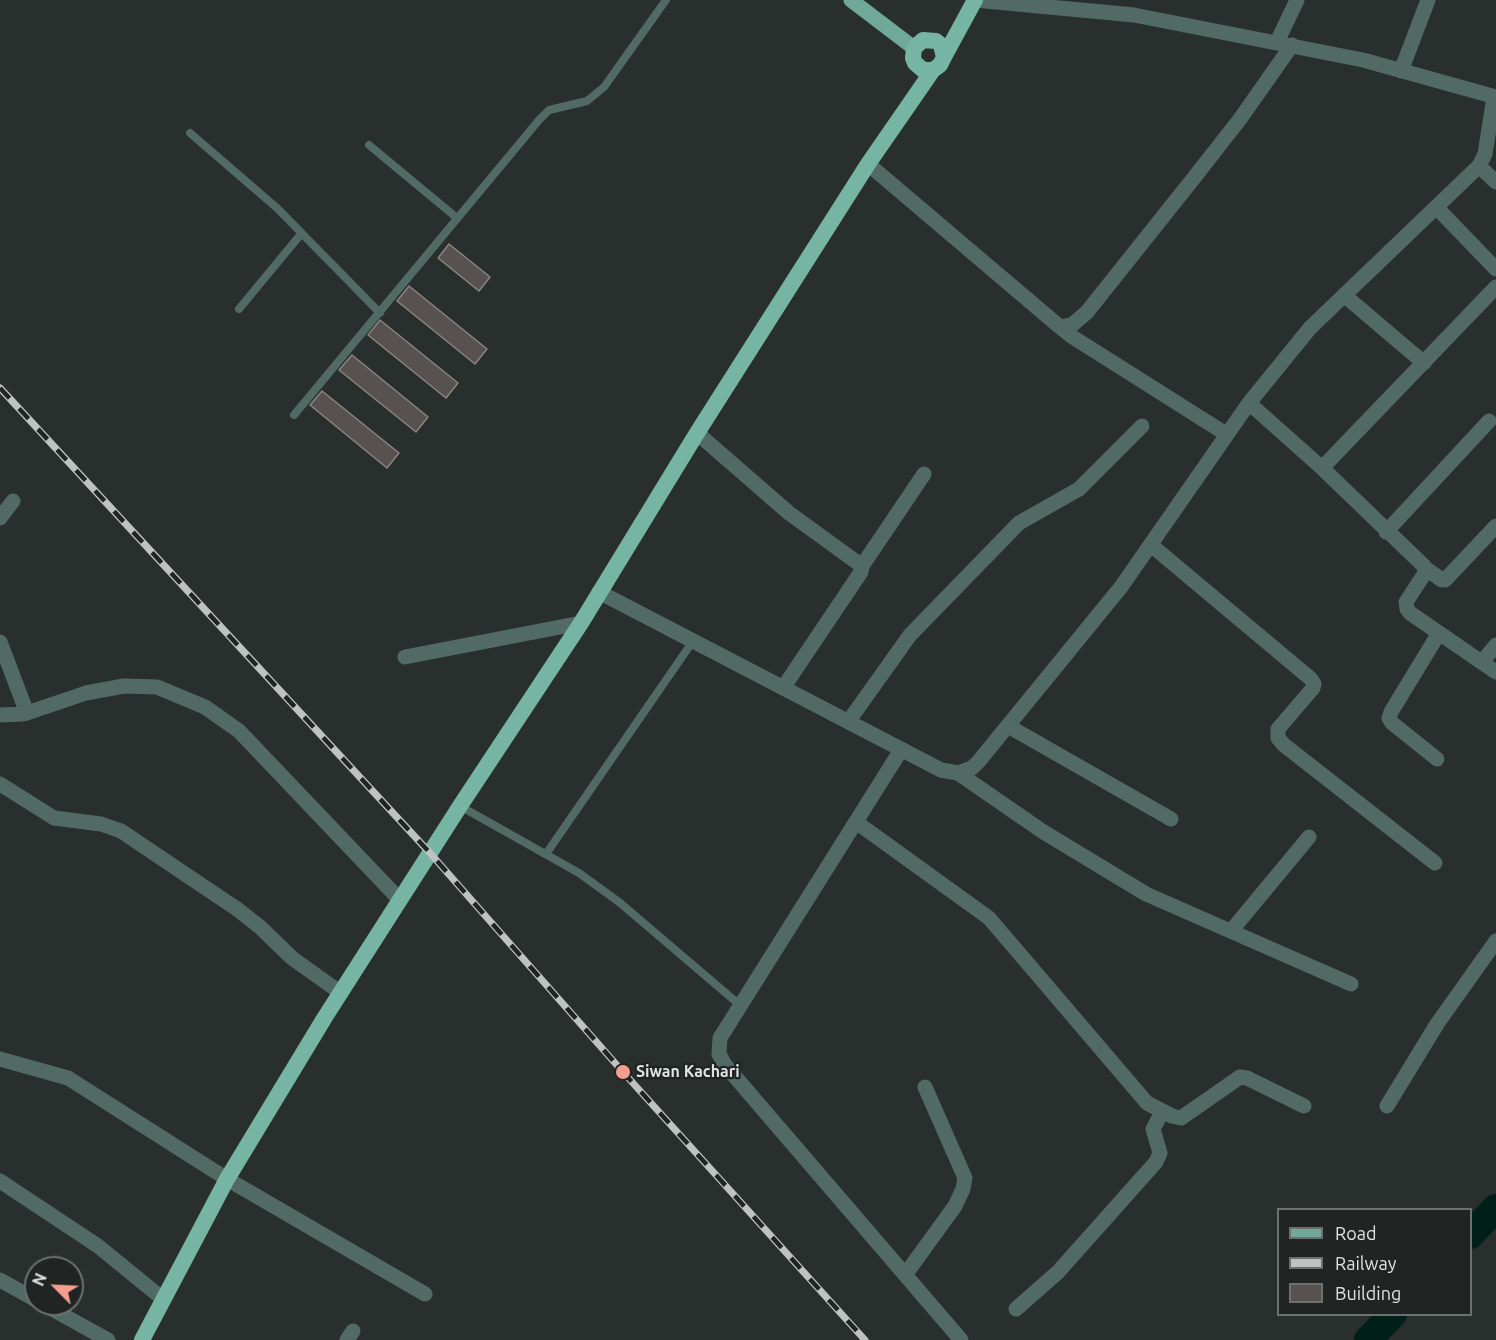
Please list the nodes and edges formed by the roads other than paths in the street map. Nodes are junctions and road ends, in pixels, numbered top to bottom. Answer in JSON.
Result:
{"nodes":[{"id":1,"x":666,"y":0,"type":"edge"},
{"id":2,"x":850,"y":0,"type":"edge"},
{"id":3,"x":975,"y":0,"type":"edge"},
{"id":4,"x":1297,"y":0,"type":"edge"},
{"id":5,"x":1428,"y":0,"type":"edge"},
{"id":6,"x":1284,"y":44,"type":"junction"},
{"id":7,"x":914,"y":48,"type":"junction"},
{"id":8,"x":944,"y":57,"type":"junction"},
{"id":9,"x":933,"y":70,"type":"junction"},
{"id":10,"x":1401,"y":71,"type":"junction"},
{"id":11,"x":1495,"y":97,"type":"edge"},
{"id":12,"x":190,"y":133,"type":"dead end"},
{"id":13,"x":369,"y":145,"type":"dead end"},
{"id":14,"x":868,"y":164,"type":"junction"},
{"id":15,"x":1479,"y":166,"type":"junction"},
{"id":16,"x":1496,"y":182,"type":"edge"},
{"id":17,"x":1436,"y":207,"type":"junction"},
{"id":18,"x":457,"y":218,"type":"junction"},
{"id":19,"x":301,"y":234,"type":"junction"},
{"id":20,"x":1496,"y":269,"type":"edge"},
{"id":21,"x":1496,"y":287,"type":"edge"},
{"id":22,"x":1344,"y":295,"type":"junction"},
{"id":23,"x":239,"y":309,"type":"dead end"},
{"id":24,"x":380,"y":313,"type":"junction"},
{"id":25,"x":1060,"y":327,"type":"junction"},
{"id":26,"x":1424,"y":363,"type":"junction"},
{"id":27,"x":1249,"y":403,"type":"junction"},
{"id":28,"x":294,"y":415,"type":"dead end"},
{"id":29,"x":1489,"y":421,"type":"dead end"},
{"id":30,"x":1142,"y":426,"type":"dead end"},
{"id":31,"x":697,"y":433,"type":"junction"},
{"id":32,"x":1226,"y":434,"type":"junction"},
{"id":33,"x":1322,"y":468,"type":"junction"},
{"id":34,"x":924,"y":474,"type":"dead end"},
{"id":35,"x":14,"y":501,"type":"dead end"},
{"id":36,"x":0,"y":518,"type":"edge"},
{"id":37,"x":1496,"y":526,"type":"edge"},
{"id":38,"x":1386,"y":532,"type":"junction"},
{"id":39,"x":1152,"y":545,"type":"junction"},
{"id":40,"x":862,"y":566,"type":"junction"},
{"id":41,"x":1425,"y":568,"type":"junction"},
{"id":42,"x":599,"y":592,"type":"junction"},
{"id":43,"x":581,"y":624,"type":"junction"},
{"id":44,"x":1439,"y":633,"type":"junction"},
{"id":45,"x":693,"y":641,"type":"junction"},
{"id":46,"x":0,"y":642,"type":"edge"},
{"id":47,"x":1496,"y":645,"type":"edge"},
{"id":48,"x":405,"y":657,"type":"dead end"},
{"id":49,"x":1482,"y":662,"type":"junction"},
{"id":50,"x":1496,"y":672,"type":"edge"},
{"id":51,"x":783,"y":688,"type":"junction"},
{"id":52,"x":27,"y":713,"type":"junction"},
{"id":53,"x":0,"y":715,"type":"edge"},
{"id":54,"x":848,"y":722,"type":"junction"},
{"id":55,"x":1008,"y":726,"type":"junction"},
{"id":56,"x":901,"y":750,"type":"junction"},
{"id":57,"x":1437,"y":759,"type":"dead end"},
{"id":58,"x":958,"y":773,"type":"junction"},
{"id":59,"x":0,"y":784,"type":"edge"},
{"id":60,"x":460,"y":806,"type":"junction"},
{"id":61,"x":1171,"y":819,"type":"dead end"},
{"id":62,"x":856,"y":822,"type":"junction"},
{"id":63,"x":1309,"y":837,"type":"dead end"},
{"id":64,"x":546,"y":854,"type":"junction"},
{"id":65,"x":1435,"y":862,"type":"dead end"},
{"id":66,"x":400,"y":900,"type":"junction"},
{"id":67,"x":1232,"y":931,"type":"junction"},
{"id":68,"x":1496,"y":941,"type":"edge"},
{"id":69,"x":1350,"y":984,"type":"dead end"},
{"id":70,"x":341,"y":993,"type":"junction"},
{"id":71,"x":741,"y":1006,"type":"junction"},
{"id":72,"x":0,"y":1059,"type":"edge"},
{"id":73,"x":925,"y":1087,"type":"dead end"},
{"id":74,"x":1304,"y":1106,"type":"dead end"},
{"id":75,"x":1387,"y":1106,"type":"dead end"},
{"id":76,"x":1162,"y":1112,"type":"junction"},
{"id":77,"x":227,"y":1179,"type":"junction"},
{"id":78,"x":0,"y":1181,"type":"edge"},
{"id":79,"x":905,"y":1275,"type":"junction"},
{"id":80,"x":0,"y":1280,"type":"edge"},
{"id":81,"x":24,"y":1293,"type":"edge"},
{"id":82,"x":425,"y":1294,"type":"dead end"},
{"id":83,"x":164,"y":1299,"type":"junction"},
{"id":84,"x":1016,"y":1309,"type":"dead end"},
{"id":85,"x":65,"y":1316,"type":"edge"},
{"id":86,"x":108,"y":1340,"type":"edge"},
{"id":87,"x":142,"y":1340,"type":"edge"},
{"id":88,"x":961,"y":1340,"type":"edge"}],
"edges":[{"from":1,"to":18,"type":"lane"},
{"from":2,"to":7,"type":"main road"},
{"from":3,"to":6,"type":"street"},
{"from":3,"to":8,"type":"highway"},
{"from":4,"to":6,"type":"street"},
{"from":5,"to":10,"type":"street"},
{"from":6,"to":10,"type":"street"},
{"from":6,"to":25,"type":"street"},
{"from":7,"to":8,"type":"highway"},
{"from":7,"to":9,"type":"highway"},
{"from":8,"to":9,"type":"highway"},
{"from":9,"to":14,"type":"highway"},
{"from":10,"to":11,"type":"street"},
{"from":11,"to":15,"type":"street"},
{"from":12,"to":19,"type":"lane"},
{"from":13,"to":18,"type":"lane"},
{"from":14,"to":25,"type":"street"},
{"from":14,"to":31,"type":"highway"},
{"from":15,"to":16,"type":"street"},
{"from":15,"to":17,"type":"street"},
{"from":17,"to":20,"type":"street"},
{"from":17,"to":22,"type":"street"},
{"from":18,"to":24,"type":"lane"},
{"from":19,"to":23,"type":"lane"},
{"from":19,"to":24,"type":"lane"},
{"from":21,"to":26,"type":"street"},
{"from":22,"to":26,"type":"street"},
{"from":22,"to":27,"type":"street"},
{"from":24,"to":28,"type":"lane"},
{"from":25,"to":32,"type":"street"},
{"from":26,"to":33,"type":"street"},
{"from":27,"to":32,"type":"street"},
{"from":27,"to":33,"type":"street"},
{"from":29,"to":38,"type":"street"},
{"from":30,"to":54,"type":"street"},
{"from":31,"to":40,"type":"street"},
{"from":31,"to":42,"type":"highway"},
{"from":32,"to":39,"type":"street"},
{"from":33,"to":38,"type":"street"},
{"from":34,"to":40,"type":"street"},
{"from":35,"to":36,"type":"street"},
{"from":37,"to":41,"type":"street"},
{"from":38,"to":41,"type":"street"},
{"from":39,"to":55,"type":"street"},
{"from":39,"to":65,"type":"street"},
{"from":40,"to":51,"type":"street"},
{"from":41,"to":44,"type":"street"},
{"from":42,"to":43,"type":"highway"},
{"from":42,"to":45,"type":"street"},
{"from":43,"to":48,"type":"street"},
{"from":43,"to":60,"type":"highway"},
{"from":44,"to":49,"type":"street"},
{"from":44,"to":57,"type":"street"},
{"from":45,"to":51,"type":"street"},
{"from":45,"to":64,"type":"lane"},
{"from":46,"to":52,"type":"street"},
{"from":47,"to":49,"type":"street"},
{"from":49,"to":50,"type":"street"},
{"from":51,"to":54,"type":"street"},
{"from":52,"to":53,"type":"street"},
{"from":52,"to":66,"type":"street"},
{"from":54,"to":56,"type":"street"},
{"from":55,"to":58,"type":"street"},
{"from":55,"to":61,"type":"street"},
{"from":56,"to":58,"type":"street"},
{"from":56,"to":62,"type":"street"},
{"from":58,"to":67,"type":"street"},
{"from":59,"to":70,"type":"street"},
{"from":60,"to":64,"type":"lane"},
{"from":60,"to":66,"type":"highway"},
{"from":62,"to":71,"type":"street"},
{"from":62,"to":76,"type":"street"},
{"from":63,"to":67,"type":"street"},
{"from":64,"to":71,"type":"lane"},
{"from":66,"to":70,"type":"highway"},
{"from":67,"to":69,"type":"street"},
{"from":68,"to":75,"type":"street"},
{"from":70,"to":77,"type":"highway"},
{"from":71,"to":79,"type":"street"},
{"from":72,"to":77,"type":"street"},
{"from":73,"to":79,"type":"street"},
{"from":74,"to":76,"type":"street"},
{"from":76,"to":84,"type":"street"},
{"from":77,"to":82,"type":"street"},
{"from":77,"to":83,"type":"highway"},
{"from":78,"to":83,"type":"street"},
{"from":79,"to":88,"type":"street"},
{"from":80,"to":81,"type":"street"},
{"from":83,"to":87,"type":"highway"},
{"from":85,"to":86,"type":"street"}]}
